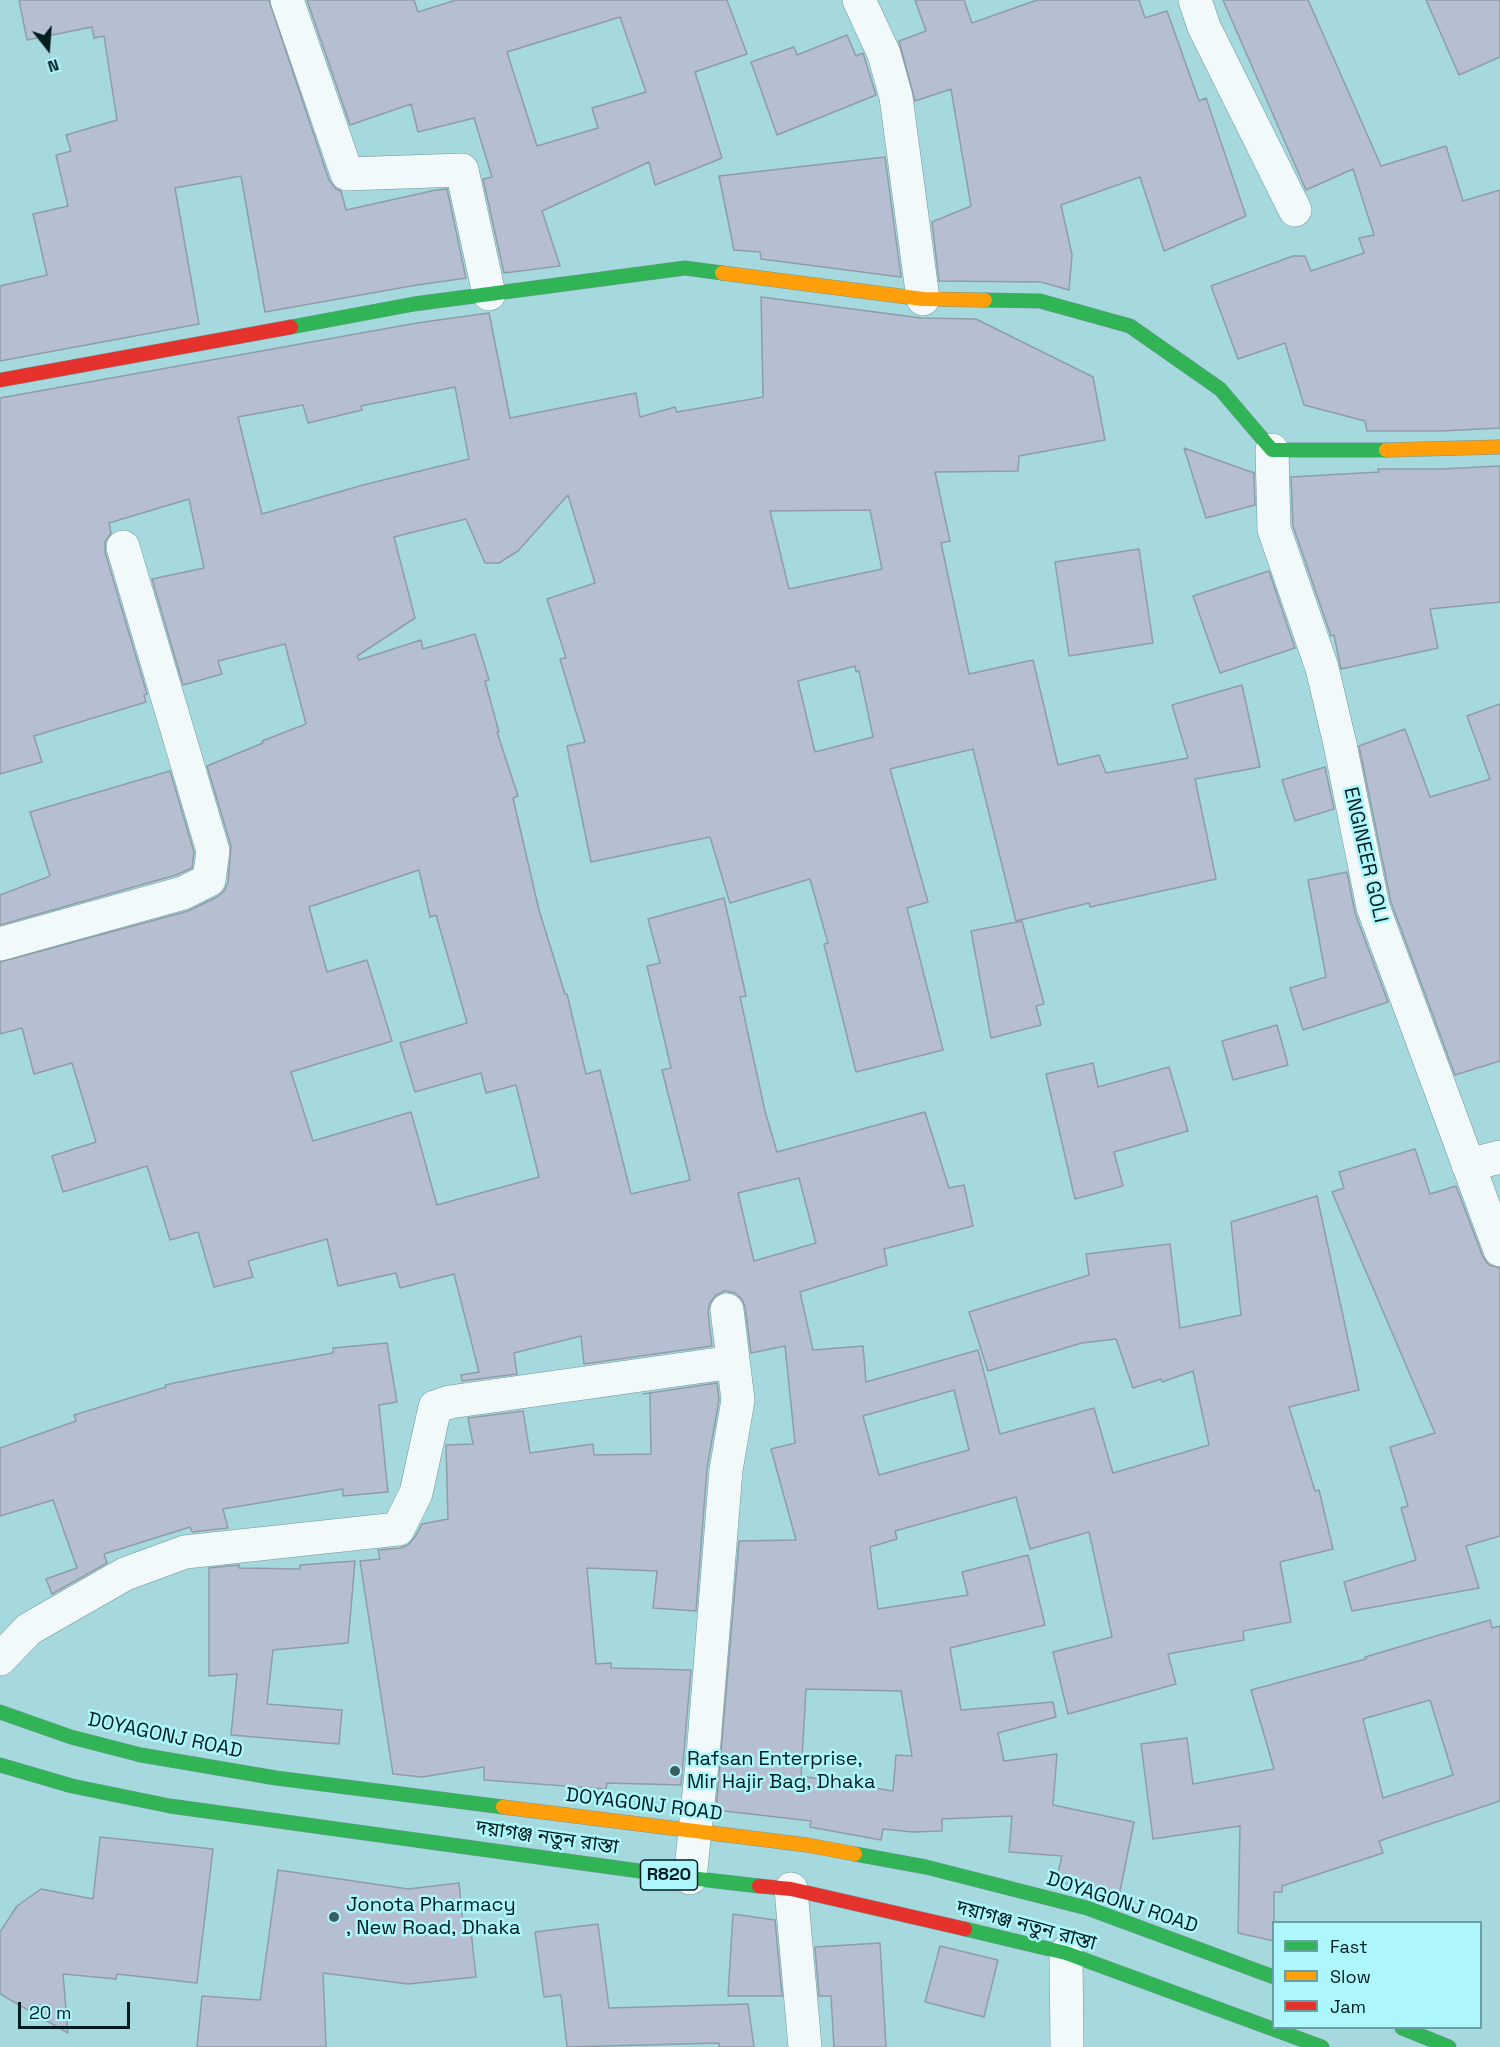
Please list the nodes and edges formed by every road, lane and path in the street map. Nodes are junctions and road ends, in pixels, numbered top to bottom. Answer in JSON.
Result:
{"nodes":[{"id":1,"x":287,"y":0,"type":"edge"},
{"id":2,"x":859,"y":0,"type":"edge"},
{"id":3,"x":1195,"y":0,"type":"edge"},
{"id":4,"x":1295,"y":210,"type":"dead end"},
{"id":5,"x":489,"y":294,"type":"junction"},
{"id":6,"x":923,"y":299,"type":"junction"},
{"id":7,"x":0,"y":380,"type":"edge"},
{"id":8,"x":1500,"y":447,"type":"edge"},
{"id":9,"x":1272,"y":450,"type":"junction"},
{"id":10,"x":123,"y":548,"type":"dead end"},
{"id":11,"x":0,"y":944,"type":"edge"},
{"id":12,"x":1500,"y":1157,"type":"edge"},
{"id":13,"x":1468,"y":1165,"type":"junction"},
{"id":14,"x":1500,"y":1250,"type":"edge"},
{"id":15,"x":727,"y":1310,"type":"dead end"},
{"id":16,"x":734,"y":1362,"type":"junction"},
{"id":17,"x":0,"y":1659,"type":"edge"},
{"id":18,"x":0,"y":1712,"type":"edge"},
{"id":19,"x":0,"y":1765,"type":"edge"},
{"id":20,"x":695,"y":1832,"type":"junction"},
{"id":21,"x":690,"y":1878,"type":"junction"},
{"id":22,"x":791,"y":1889,"type":"junction"},
{"id":23,"x":1066,"y":1953,"type":"junction"},
{"id":24,"x":1272,"y":1976,"type":"edge"},
{"id":25,"x":1272,"y":2029,"type":"edge"},
{"id":26,"x":1273,"y":2029,"type":"edge"},
{"id":27,"x":1404,"y":2029,"type":"edge"},
{"id":28,"x":805,"y":2047,"type":"edge"},
{"id":29,"x":1067,"y":2047,"type":"edge"},
{"id":30,"x":1322,"y":2047,"type":"edge"},
{"id":31,"x":1449,"y":2047,"type":"edge"}],
"edges":[{"from":1,"to":5,"type":"street"},
{"from":2,"to":6,"type":"street"},
{"from":3,"to":4,"type":"street"},
{"from":5,"to":6,"type":"main road"},
{"from":5,"to":7,"type":"main road"},
{"from":6,"to":9,"type":"main road"},
{"from":8,"to":9,"type":"main road"},
{"from":9,"to":13,"type":"street","name":"ENGINEER GOLI"},
{"from":10,"to":11,"type":"street"},
{"from":12,"to":13,"type":"street"},
{"from":13,"to":14,"type":"street","name":"ENGINEER GOLI"},
{"from":15,"to":16,"type":"street"},
{"from":16,"to":17,"type":"street"},
{"from":16,"to":20,"type":"street"},
{"from":18,"to":20,"type":"main road","name":"DOYAGONJ ROAD","number":"R820"},
{"from":19,"to":21,"type":"main road","name":"দয়াগঞ্জ নতুন রাস্তা","number":"R820"},
{"from":20,"to":21,"type":"street"},
{"from":20,"to":24,"type":"main road","name":"DOYAGONJ ROAD","number":"R820"},
{"from":21,"to":22,"type":"main road","name":"দয়াগঞ্জ নতুন রাস্তা","number":"R820"},
{"from":22,"to":23,"type":"main road","name":"দয়াগঞ্জ নতুন রাস্তা","number":"R820"},
{"from":22,"to":28,"type":"street"},
{"from":23,"to":25,"type":"main road","name":"দয়াগঞ্জ নতুন রাস্তা","number":"R820"},
{"from":23,"to":29,"type":"street"},
{"from":26,"to":30,"type":"main road","name":"দয়াগঞ্জ নতুন রাস্তা","number":"R820"},
{"from":27,"to":31,"type":"main road"}]}
